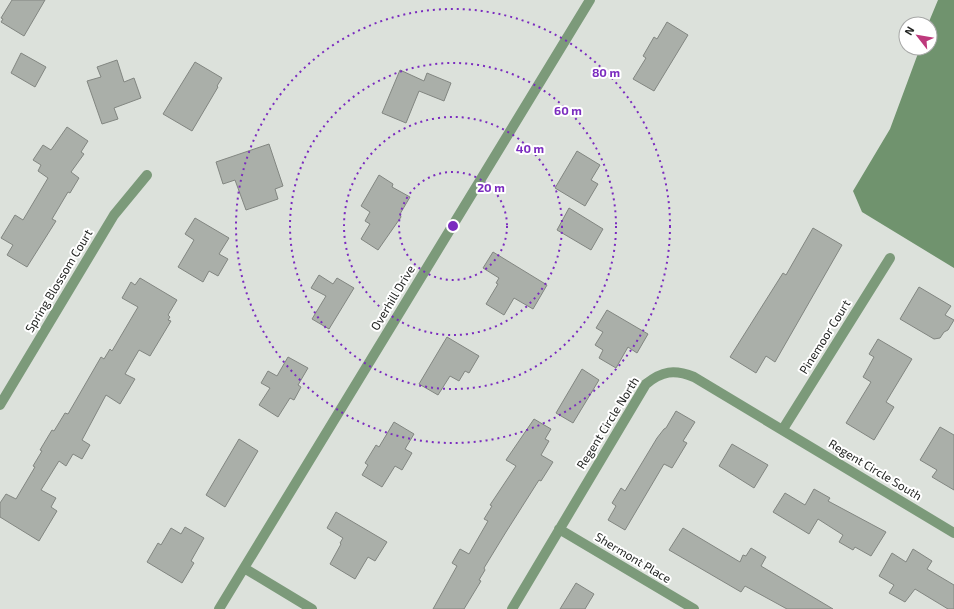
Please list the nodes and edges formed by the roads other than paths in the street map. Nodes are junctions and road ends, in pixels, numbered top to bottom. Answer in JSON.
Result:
{"nodes":[{"id":1,"x":590,"y":0,"type":"edge"},
{"id":2,"x":147,"y":175,"type":"dead end"},
{"id":3,"x":890,"y":258,"type":"dead end"},
{"id":4,"x":0,"y":405,"type":"edge"},
{"id":5,"x":783,"y":429,"type":"junction"},
{"id":6,"x":559,"y":529,"type":"junction"},
{"id":7,"x":954,"y":533,"type":"edge"},
{"id":8,"x":244,"y":568,"type":"junction"},
{"id":9,"x":219,"y":609,"type":"edge"},
{"id":10,"x":312,"y":609,"type":"edge"},
{"id":11,"x":512,"y":609,"type":"edge"},
{"id":12,"x":694,"y":609,"type":"edge"}],
"edges":[{"from":1,"to":8,"type":"street","name":"Overhill Drive"},
{"from":2,"to":4,"type":"street","name":"Spring Blossom Court"},
{"from":3,"to":5,"type":"street","name":"Pinemoor Court"},
{"from":5,"to":6,"type":"street","name":"Regent Circle North"},
{"from":5,"to":7,"type":"street","name":"Regent Circle South"},
{"from":6,"to":11,"type":"street","name":"Regent Circle North"},
{"from":6,"to":12,"type":"street","name":"Shermont Place"},
{"from":8,"to":9,"type":"street","name":"Overhill Drive"},
{"from":8,"to":10,"type":"street"}]}
